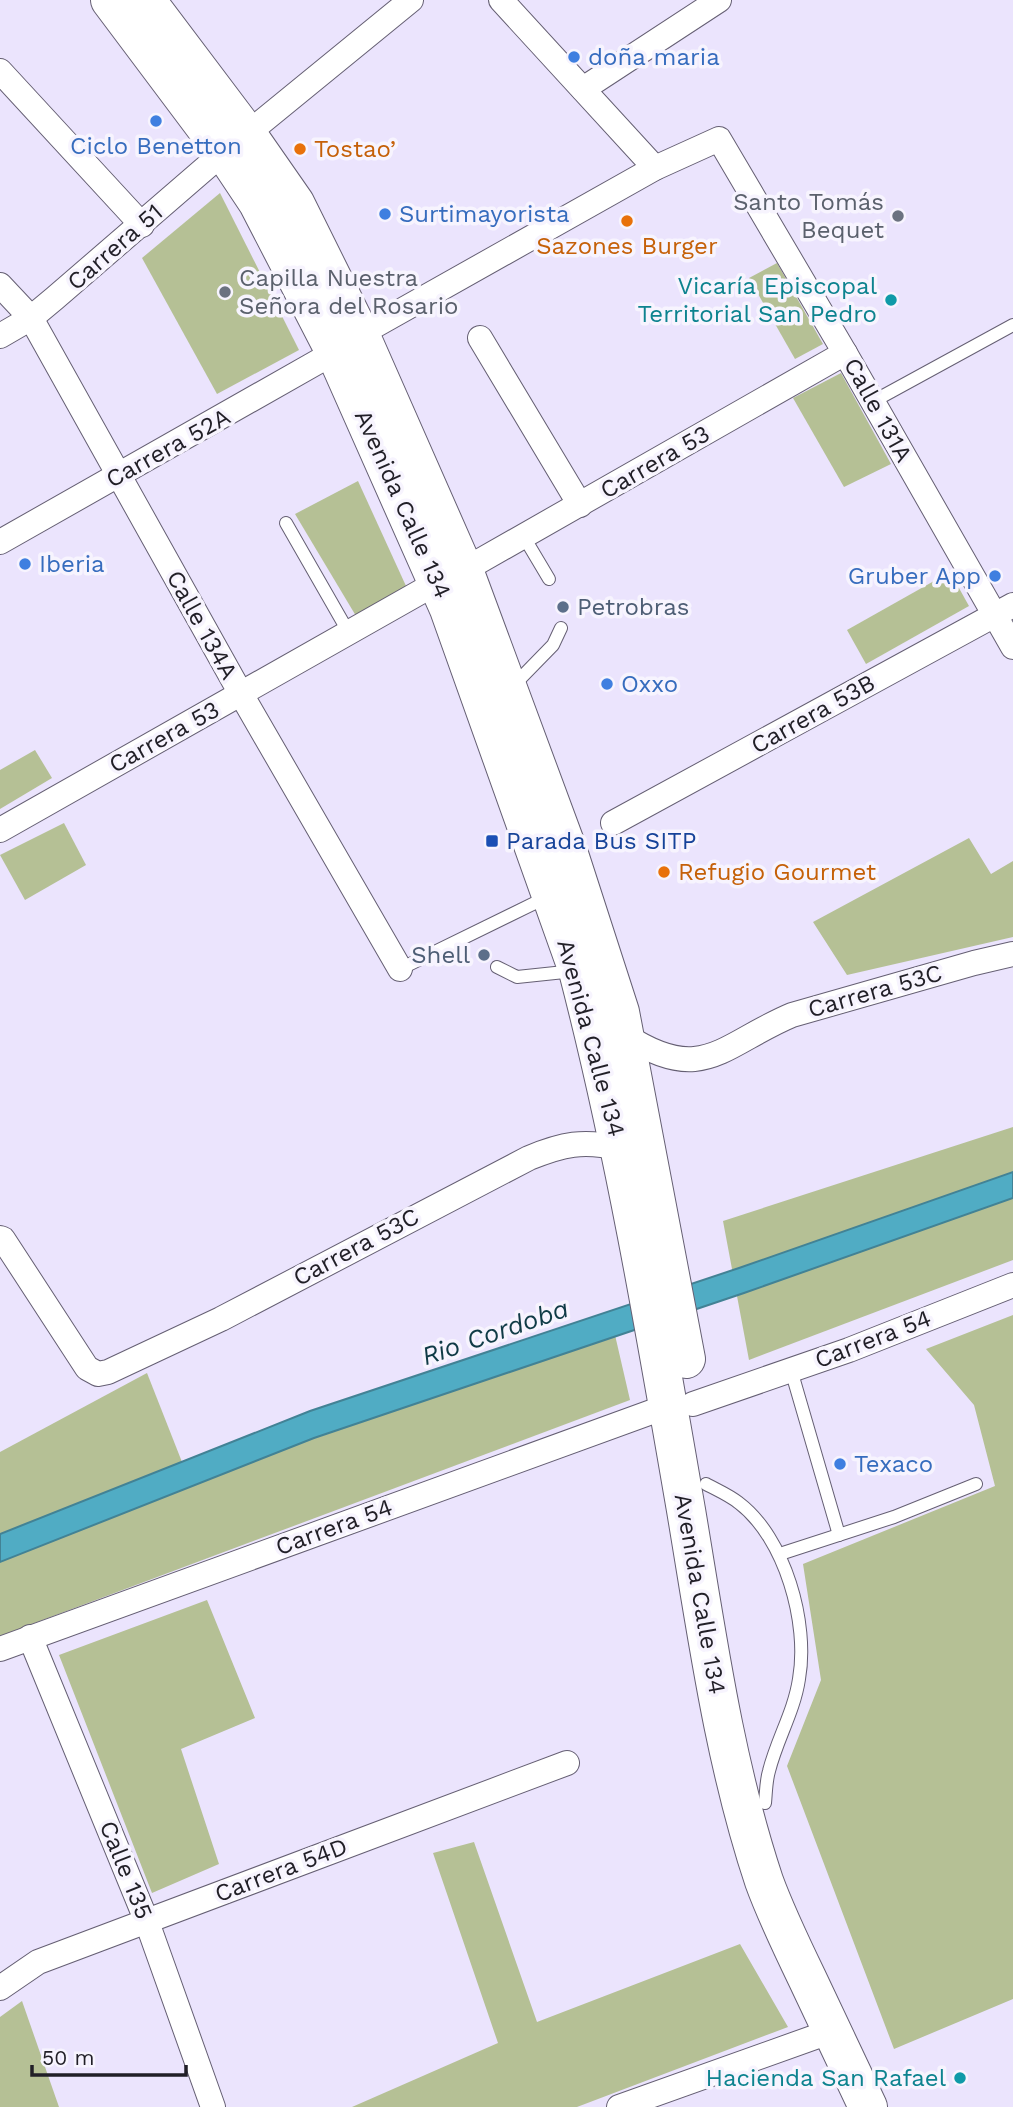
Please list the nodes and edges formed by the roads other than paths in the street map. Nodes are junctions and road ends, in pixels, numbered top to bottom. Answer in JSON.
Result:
{"nodes":[{"id":1,"x":110,"y":0,"type":"edge"},
{"id":2,"x":146,"y":0,"type":"edge"},
{"id":3,"x":411,"y":0,"type":"edge"},
{"id":4,"x":501,"y":0,"type":"edge"},
{"id":5,"x":719,"y":0,"type":"edge"},
{"id":6,"x":0,"y":71,"type":"edge"},
{"id":7,"x":583,"y":89,"type":"junction"},
{"id":8,"x":719,"y":139,"type":"joint"},
{"id":9,"x":236,"y":143,"type":"junction"},
{"id":10,"x":655,"y":168,"type":"junction"},
{"id":11,"x":142,"y":225,"type":"junction"},
{"id":12,"x":0,"y":285,"type":"edge"},
{"id":13,"x":31,"y":318,"type":"junction"},
{"id":14,"x":1013,"y":325,"type":"edge"},
{"id":15,"x":0,"y":336,"type":"edge"},
{"id":16,"x":480,"y":338,"type":"dead end"},
{"id":17,"x":348,"y":343,"type":"junction"},
{"id":18,"x":845,"y":353,"type":"junction"},
{"id":19,"x":872,"y":402,"type":"junction"},
{"id":20,"x":118,"y":476,"type":"junction"},
{"id":21,"x":580,"y":505,"type":"junction"},
{"id":22,"x":286,"y":523,"type":"dead end"},
{"id":23,"x":524,"y":537,"type":"junction"},
{"id":24,"x":0,"y":542,"type":"edge"},
{"id":25,"x":451,"y":576,"type":"junction"},
{"id":26,"x":549,"y":579,"type":"dead end"},
{"id":27,"x":1004,"y":610,"type":"edge"},
{"id":28,"x":561,"y":628,"type":"dead end"},
{"id":29,"x":349,"y":633,"type":"junction"},
{"id":30,"x":1013,"y":647,"type":"edge"},
{"id":31,"x":509,"y":689,"type":"junction"},
{"id":32,"x":241,"y":694,"type":"junction"},
{"id":33,"x":613,"y":823,"type":"dead end"},
{"id":34,"x":0,"y":830,"type":"edge"},
{"id":35,"x":551,"y":895,"type":"junction"},
{"id":36,"x":1013,"y":954,"type":"edge"},
{"id":37,"x":496,"y":967,"type":"dead end"},
{"id":38,"x":400,"y":969,"type":"joint"},
{"id":39,"x":578,"y":971,"type":"junction"},
{"id":40,"x":626,"y":1036,"type":"junction"},
{"id":41,"x":620,"y":1147,"type":"junction"},
{"id":42,"x":0,"y":1238,"type":"edge"},
{"id":43,"x":656,"y":1269,"type":"junction"},
{"id":44,"x":1013,"y":1285,"type":"edge"},
{"id":45,"x":791,"y":1370,"type":"junction"},
{"id":46,"x":681,"y":1405,"type":"junction"},
{"id":47,"x":706,"y":1484,"type":"junction"},
{"id":48,"x":976,"y":1484,"type":"dead end"},
{"id":49,"x":839,"y":1535,"type":"junction"},
{"id":50,"x":780,"y":1554,"type":"junction"},
{"id":51,"x":30,"y":1637,"type":"junction"},
{"id":52,"x":0,"y":1649,"type":"edge"},
{"id":53,"x":567,"y":1763,"type":"dead end"},
{"id":54,"x":765,"y":1803,"type":"junction"},
{"id":55,"x":147,"y":1922,"type":"junction"},
{"id":56,"x":0,"y":1988,"type":"edge"},
{"id":57,"x":832,"y":2031,"type":"junction"},
{"id":58,"x":213,"y":2107,"type":"edge"},
{"id":59,"x":619,"y":2107,"type":"edge"},
{"id":60,"x":868,"y":2107,"type":"edge"},
{"id":61,"x":895,"y":2107,"type":"edge"}],
"edges":[{"from":1,"to":9,"type":"main road","name":"Avenida Calle 134"},
{"from":2,"to":9,"type":"main road","name":"Avenida Calle 134"},
{"from":3,"to":9,"type":"street","name":"Carrera 51"},
{"from":4,"to":7,"type":"street"},
{"from":5,"to":7,"type":"street"},
{"from":6,"to":11,"type":"street"},
{"from":7,"to":10,"type":"street"},
{"from":8,"to":10,"type":"street","name":"Carrera 52A"},
{"from":8,"to":18,"type":"street","name":"Calle 131A"},
{"from":9,"to":11,"type":"street","name":"Carrera 51"},
{"from":9,"to":17,"type":"main road","name":"Avenida Calle 134"},
{"from":10,"to":17,"type":"street","name":"Carrera 52A"},
{"from":11,"to":13,"type":"street","name":"Carrera 51"},
{"from":12,"to":13,"type":"street","name":"Calle 134A"},
{"from":13,"to":15,"type":"street","name":"Carrera 51"},
{"from":13,"to":20,"type":"street","name":"Calle 134A"},
{"from":14,"to":19,"type":"lane"},
{"from":16,"to":21,"type":"street"},
{"from":17,"to":20,"type":"street","name":"Carrera 52A"},
{"from":17,"to":25,"type":"main road","name":"Avenida Calle 134"},
{"from":18,"to":19,"type":"street","name":"Calle 131A"},
{"from":18,"to":21,"type":"street","name":"Carrera 53"},
{"from":19,"to":27,"type":"street","name":"Calle 131A"},
{"from":20,"to":24,"type":"street","name":"Carrera 52A"},
{"from":20,"to":32,"type":"street","name":"Calle 134A"},
{"from":21,"to":23,"type":"street","name":"Carrera 53"},
{"from":22,"to":29,"type":"lane"},
{"from":23,"to":25,"type":"street","name":"Carrera 53"},
{"from":23,"to":26,"type":"lane"},
{"from":25,"to":29,"type":"street","name":"Carrera 53"},
{"from":25,"to":31,"type":"main road","name":"Avenida Calle 134"},
{"from":25,"to":35,"type":"main road","name":"Avenida Calle 134"},
{"from":27,"to":30,"type":"street","name":"Calle 131A"},
{"from":27,"to":33,"type":"street","name":"Carrera 53B"},
{"from":28,"to":31,"type":"lane"},
{"from":29,"to":32,"type":"street","name":"Carrera 53"},
{"from":31,"to":40,"type":"main road","name":"Avenida Calle 134"},
{"from":32,"to":34,"type":"street","name":"Carrera 53"},
{"from":32,"to":38,"type":"street","name":"Calle 134A"},
{"from":35,"to":38,"type":"lane"},
{"from":35,"to":39,"type":"main road","name":"Avenida Calle 134"},
{"from":36,"to":40,"type":"street","name":"Carrera 53C"},
{"from":37,"to":39,"type":"lane"},
{"from":39,"to":41,"type":"main road","name":"Avenida Calle 134"},
{"from":40,"to":43,"type":"main road","name":"Avenida Calle 134"},
{"from":41,"to":42,"type":"street","name":"Carrera 53C"},
{"from":41,"to":43,"type":"main road","name":"Avenida Calle 134"},
{"from":43,"to":46,"type":"main road","name":"Avenida Calle 134"},
{"from":44,"to":45,"type":"street","name":"Carrera 54"},
{"from":45,"to":46,"type":"street","name":"Carrera 54"},
{"from":45,"to":49,"type":"lane"},
{"from":46,"to":47,"type":"main road","name":"Avenida Calle 134"},
{"from":46,"to":51,"type":"street","name":"Carrera 54"},
{"from":46,"to":57,"type":"main road","name":"Avenida Calle 134"},
{"from":47,"to":50,"type":"lane"},
{"from":47,"to":54,"type":"main road","name":"Avenida Calle 134"},
{"from":48,"to":49,"type":"lane"},
{"from":49,"to":50,"type":"lane"},
{"from":50,"to":54,"type":"lane"},
{"from":51,"to":52,"type":"street","name":"Carrera 54"},
{"from":51,"to":55,"type":"street","name":"Calle 135"},
{"from":53,"to":55,"type":"street","name":"Carrera 54D"},
{"from":54,"to":61,"type":"main road","name":"Avenida Calle 134"},
{"from":55,"to":56,"type":"street","name":"Carrera 54D"},
{"from":55,"to":58,"type":"street","name":"Calle 135"},
{"from":57,"to":59,"type":"street"},
{"from":57,"to":60,"type":"main road","name":"Avenida Calle 134"}]}
